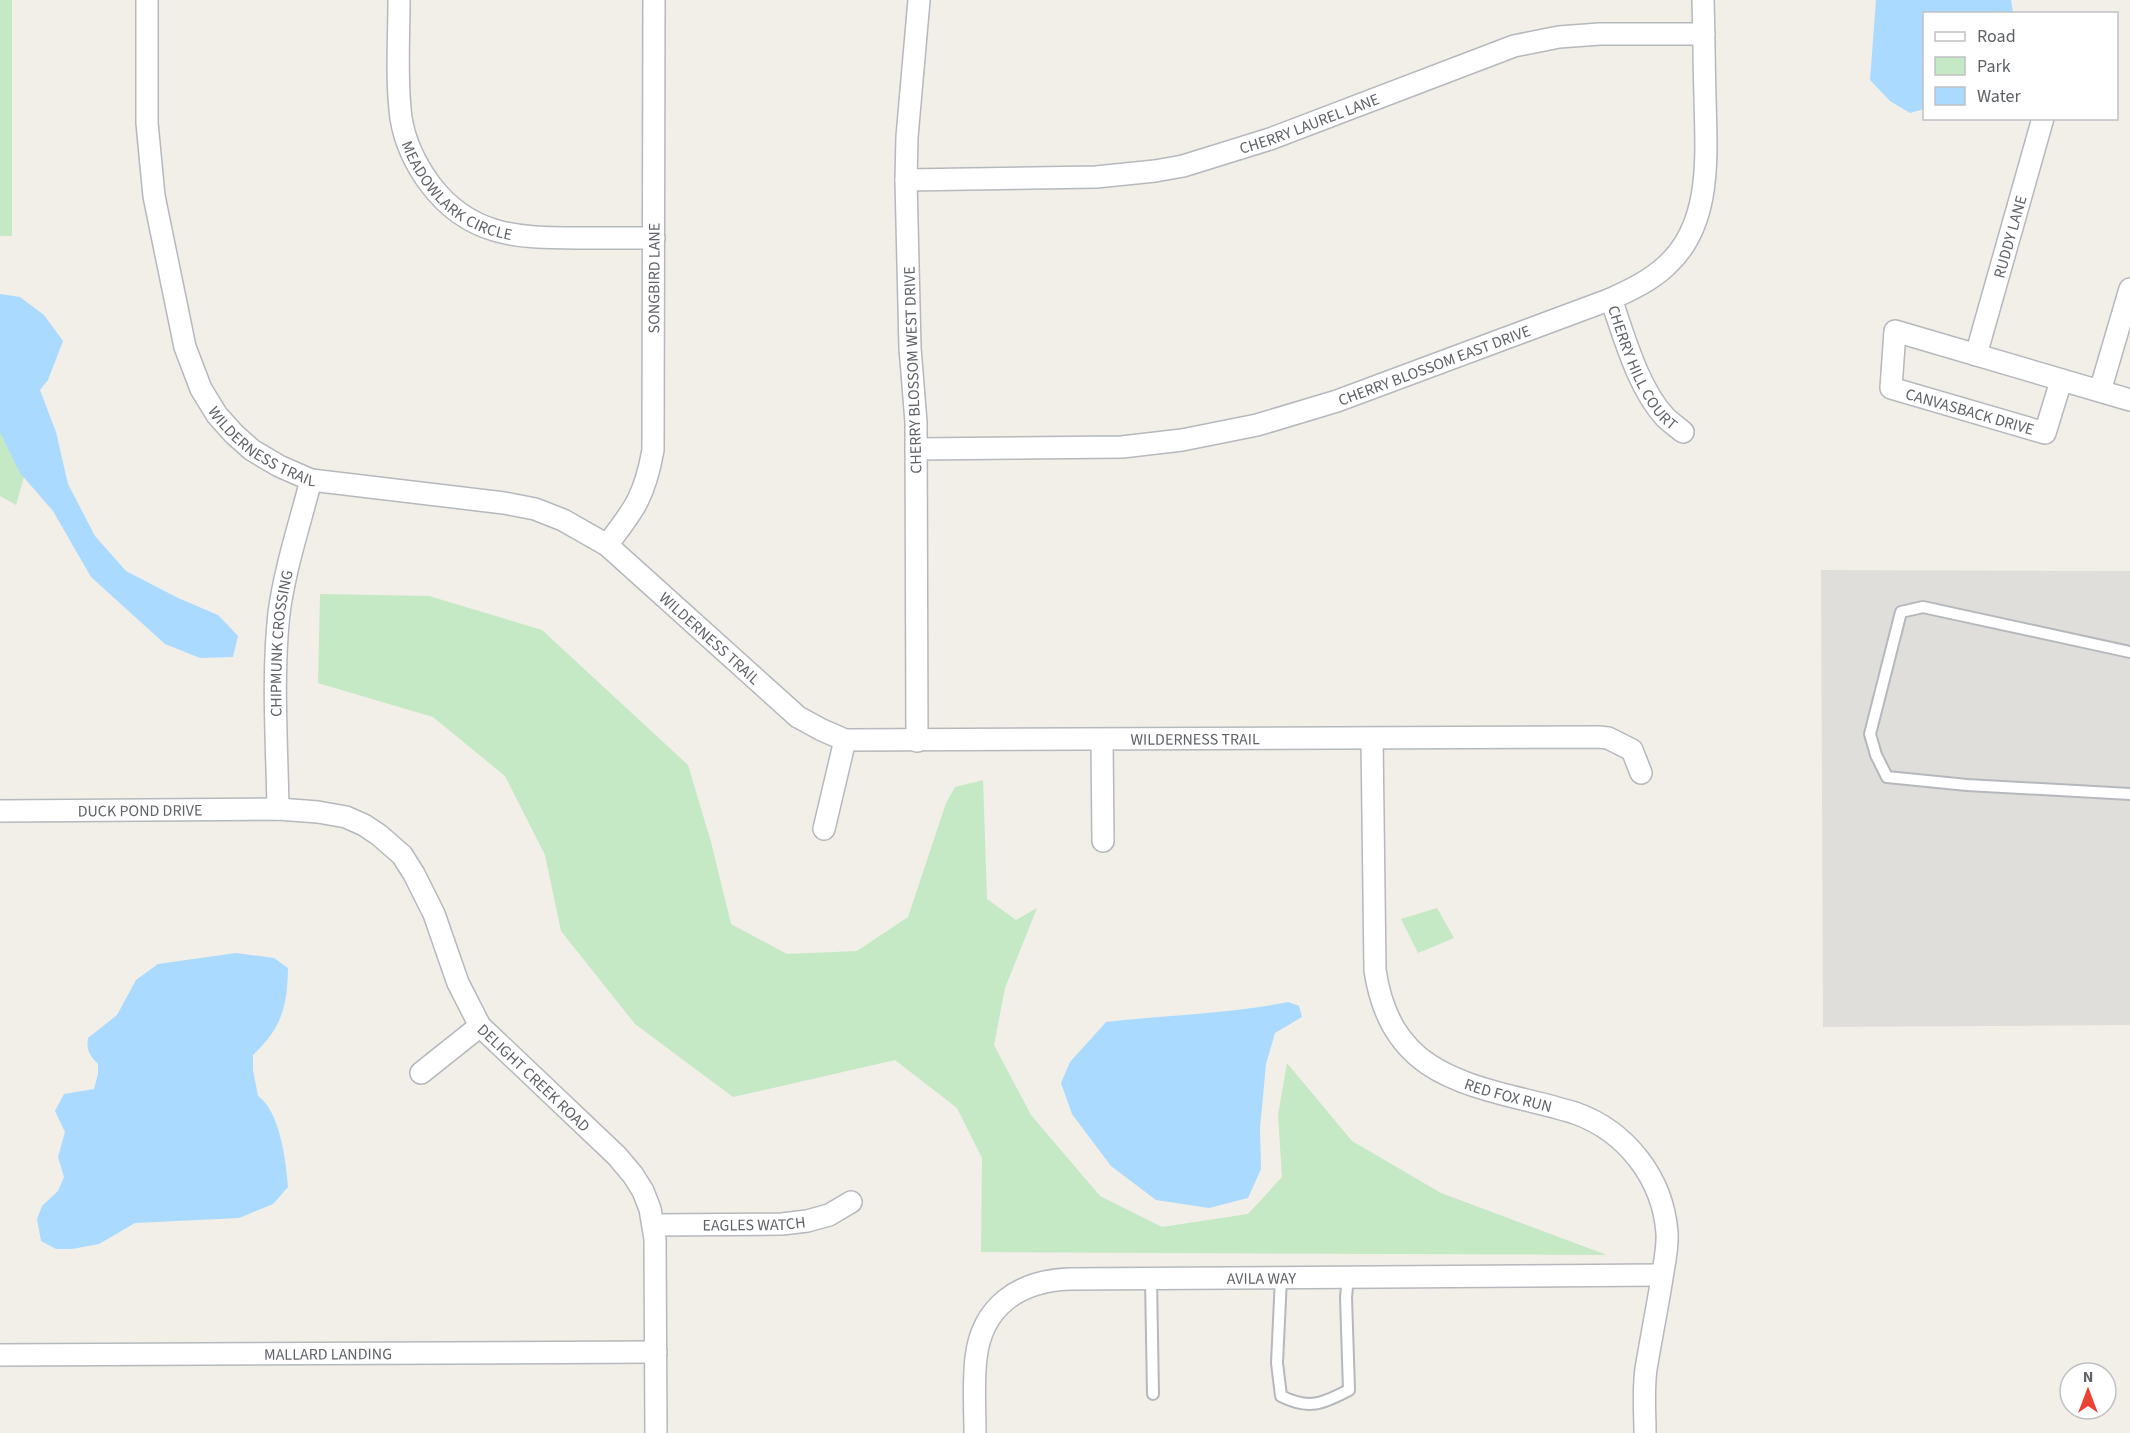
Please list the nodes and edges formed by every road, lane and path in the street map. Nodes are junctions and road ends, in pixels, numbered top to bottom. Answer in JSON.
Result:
{"nodes":[{"id":1,"x":147,"y":0,"type":"edge"},
{"id":2,"x":399,"y":0,"type":"edge"},
{"id":3,"x":654,"y":0,"type":"edge"},
{"id":4,"x":919,"y":0,"type":"edge"},
{"id":5,"x":1703,"y":0,"type":"edge"},
{"id":6,"x":1704,"y":34,"type":"junction"},
{"id":7,"x":2042,"y":120,"type":"edge"},
{"id":8,"x":906,"y":180,"type":"junction"},
{"id":9,"x":654,"y":238,"type":"junction"},
{"id":10,"x":2130,"y":289,"type":"edge"},
{"id":11,"x":1611,"y":299,"type":"junction"},
{"id":12,"x":1976,"y":355,"type":"junction"},
{"id":13,"x":2061,"y":381,"type":"junction"},
{"id":14,"x":2100,"y":391,"type":"junction"},
{"id":15,"x":2130,"y":400,"type":"edge"},
{"id":16,"x":1683,"y":432,"type":"dead end"},
{"id":17,"x":916,"y":449,"type":"junction"},
{"id":18,"x":311,"y":480,"type":"junction"},
{"id":19,"x":607,"y":545,"type":"junction"},
{"id":20,"x":2130,"y":651,"type":"edge"},
{"id":21,"x":1372,"y":739,"type":"junction"},
{"id":22,"x":845,"y":740,"type":"junction"},
{"id":23,"x":1102,"y":740,"type":"junction"},
{"id":24,"x":917,"y":741,"type":"junction"},
{"id":25,"x":1641,"y":773,"type":"dead end"},
{"id":26,"x":2130,"y":794,"type":"edge"},
{"id":27,"x":278,"y":809,"type":"junction"},
{"id":28,"x":0,"y":811,"type":"edge"},
{"id":29,"x":824,"y":830,"type":"dead end"},
{"id":30,"x":1103,"y":841,"type":"dead end"},
{"id":31,"x":480,"y":1026,"type":"junction"},
{"id":32,"x":421,"y":1073,"type":"dead end"},
{"id":33,"x":851,"y":1202,"type":"dead end"},
{"id":34,"x":654,"y":1225,"type":"junction"},
{"id":35,"x":1662,"y":1275,"type":"junction"},
{"id":36,"x":1348,"y":1277,"type":"junction"},
{"id":37,"x":1281,"y":1278,"type":"junction"},
{"id":38,"x":1151,"y":1279,"type":"junction"},
{"id":39,"x":656,"y":1352,"type":"junction"},
{"id":40,"x":0,"y":1354,"type":"edge"},
{"id":41,"x":1153,"y":1394,"type":"dead end"},
{"id":42,"x":656,"y":1433,"type":"edge"},
{"id":43,"x":975,"y":1433,"type":"edge"},
{"id":44,"x":1645,"y":1433,"type":"edge"}],
"edges":[{"from":1,"to":18,"type":"street","name":"WILDERNESS TRAIL"},
{"from":2,"to":9,"type":"street","name":"MEADOWLARK CIRCLE"},
{"from":3,"to":9,"type":"street","name":"SONGBIRD LANE"},
{"from":4,"to":8,"type":"street","name":"CHERRY BLOSSOM WEST DRIVE"},
{"from":5,"to":6,"type":"street","name":"CHERRY BLOSSOM EAST DRIVE"},
{"from":6,"to":8,"type":"street","name":"CHERRY LAUREL LANE"},
{"from":6,"to":11,"type":"street","name":"CHERRY BLOSSOM EAST DRIVE"},
{"from":7,"to":12,"type":"street","name":"RUDDY LANE"},
{"from":8,"to":17,"type":"street","name":"CHERRY BLOSSOM WEST DRIVE"},
{"from":9,"to":19,"type":"street","name":"SONGBIRD LANE"},
{"from":10,"to":14,"type":"street"},
{"from":11,"to":16,"type":"street","name":"CHERRY HILL COURT"},
{"from":11,"to":17,"type":"street","name":"CHERRY BLOSSOM EAST DRIVE"},
{"from":12,"to":13,"type":"street","name":"CANVASBACK DRIVE"},
{"from":12,"to":13,"type":"street","name":"CANVASBACK DRIVE"},
{"from":13,"to":14,"type":"street","name":"CANVASBACK DRIVE"},
{"from":14,"to":15,"type":"street","name":"CANVASBACK DRIVE"},
{"from":17,"to":24,"type":"street","name":"CHERRY BLOSSOM WEST DRIVE"},
{"from":18,"to":19,"type":"street","name":"WILDERNESS TRAIL"},
{"from":18,"to":27,"type":"street","name":"CHIPMUNK CROSSING"},
{"from":19,"to":22,"type":"street","name":"WILDERNESS TRAIL"},
{"from":20,"to":26,"type":"lane"},
{"from":21,"to":23,"type":"street","name":"WILDERNESS TRAIL"},
{"from":21,"to":25,"type":"street","name":"WILDERNESS TRAIL"},
{"from":21,"to":35,"type":"street","name":"RED FOX RUN"},
{"from":22,"to":24,"type":"street","name":"WILDERNESS TRAIL"},
{"from":22,"to":29,"type":"street"},
{"from":23,"to":24,"type":"street","name":"WILDERNESS TRAIL"},
{"from":23,"to":30,"type":"street"},
{"from":27,"to":28,"type":"street","name":"DUCK POND DRIVE"},
{"from":27,"to":31,"type":"street","name":"DELIGHT CREEK ROAD"},
{"from":31,"to":32,"type":"street"},
{"from":31,"to":34,"type":"street","name":"DELIGHT CREEK ROAD"},
{"from":33,"to":34,"type":"street","name":"EAGLES WATCH"},
{"from":34,"to":39,"type":"street","name":"DELIGHT CREEK ROAD"},
{"from":35,"to":36,"type":"street","name":"AVILA WAY"},
{"from":35,"to":44,"type":"street","name":"RED FOX RUN"},
{"from":36,"to":37,"type":"street","name":"AVILA WAY"},
{"from":36,"to":37,"type":"lane"},
{"from":37,"to":38,"type":"street","name":"AVILA WAY"},
{"from":38,"to":41,"type":"lane"},
{"from":38,"to":43,"type":"street","name":"AVILA WAY"},
{"from":39,"to":40,"type":"street","name":"MALLARD LANDING"},
{"from":39,"to":42,"type":"street","name":"DELIGHT CREEK ROAD"}]}
